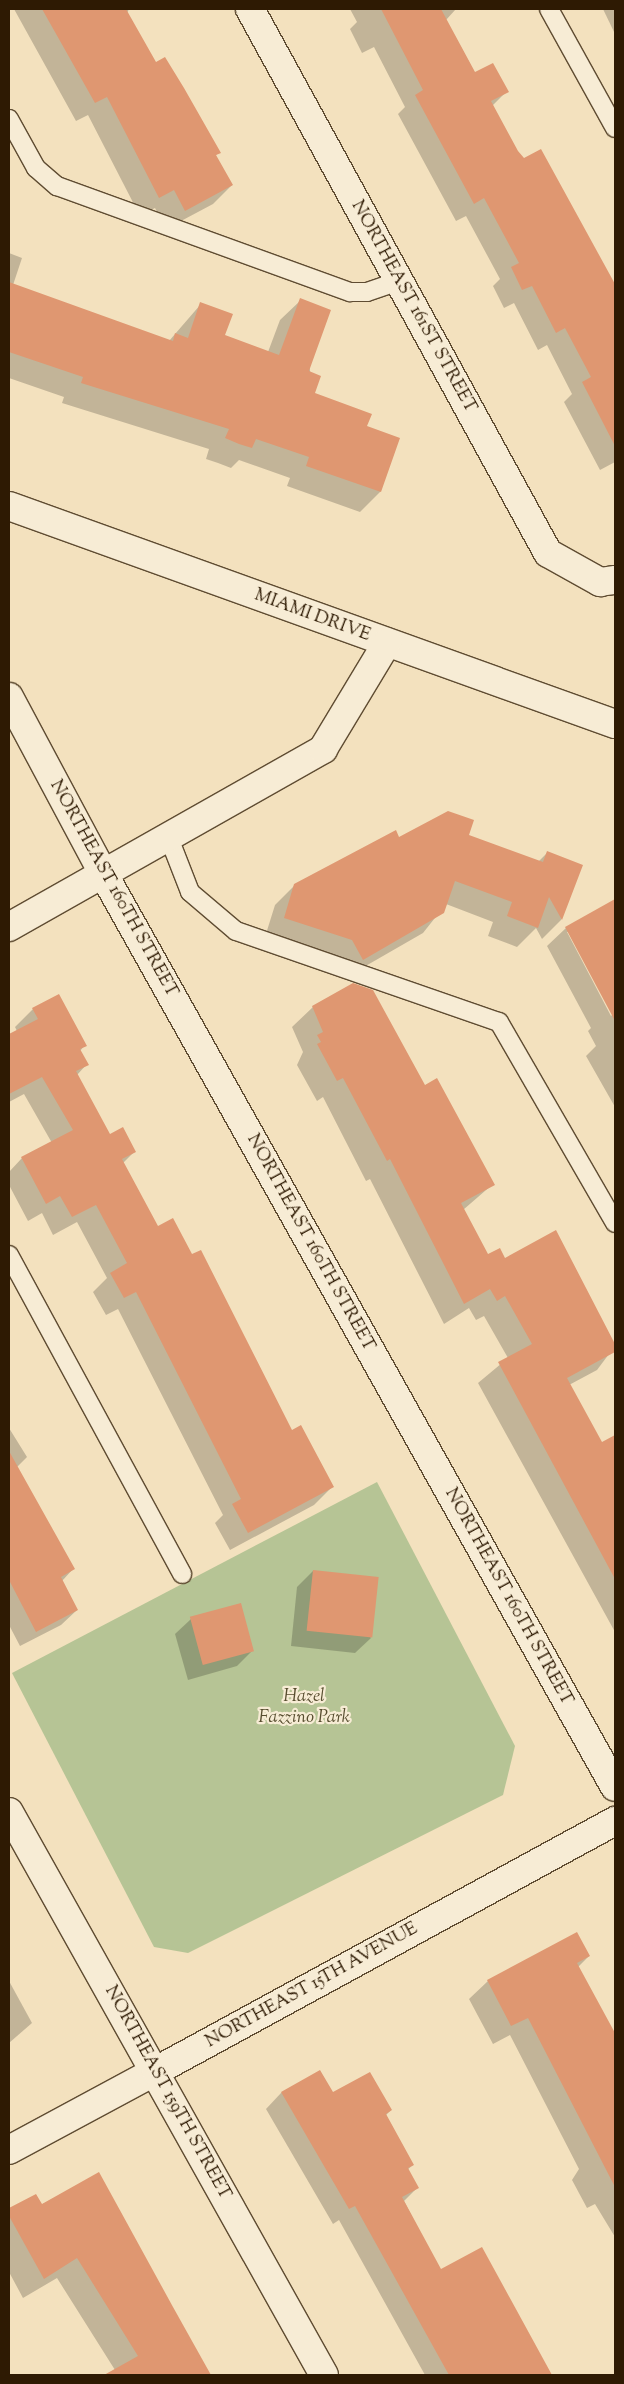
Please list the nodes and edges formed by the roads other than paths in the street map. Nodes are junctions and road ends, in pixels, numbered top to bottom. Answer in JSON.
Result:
{"nodes":[{"id":1,"x":250,"y":9,"type":"edge"},
{"id":2,"x":549,"y":9,"type":"edge"},
{"id":3,"x":9,"y":119,"type":"edge"},
{"id":4,"x":615,"y":128,"type":"edge"},
{"id":5,"x":399,"y":281,"type":"junction"},
{"id":6,"x":9,"y":506,"type":"edge"},
{"id":7,"x":608,"y":581,"type":"edge"},
{"id":8,"x":386,"y":643,"type":"junction"},
{"id":9,"x":9,"y":697,"type":"edge"},
{"id":10,"x":615,"y":724,"type":"edge"},
{"id":11,"x":169,"y":838,"type":"junction"},
{"id":12,"x":104,"y":875,"type":"junction"},
{"id":13,"x":9,"y":927,"type":"edge"},
{"id":14,"x":615,"y":1223,"type":"edge"},
{"id":15,"x":9,"y":1255,"type":"edge"},
{"id":16,"x":182,"y":1574,"type":"dead end"},
{"id":17,"x":615,"y":1787,"type":"edge"},
{"id":18,"x":9,"y":1812,"type":"edge"},
{"id":19,"x":615,"y":1821,"type":"edge"},
{"id":20,"x":156,"y":2071,"type":"junction"},
{"id":21,"x":9,"y":2150,"type":"edge"},
{"id":22,"x":324,"y":2375,"type":"edge"}],
"edges":[{"from":1,"to":5,"type":"street","name":"NORTHEAST 161ST STREET"},
{"from":2,"to":4,"type":"lane"},
{"from":3,"to":5,"type":"lane"},
{"from":5,"to":7,"type":"street","name":"NORTHEAST 161ST STREET"},
{"from":6,"to":8,"type":"street","name":"MIAMI DRIVE"},
{"from":8,"to":10,"type":"street","name":"MIAMI DRIVE"},
{"from":8,"to":11,"type":"street"},
{"from":9,"to":12,"type":"street","name":"NORTHEAST 160TH STREET"},
{"from":11,"to":12,"type":"street"},
{"from":11,"to":14,"type":"lane"},
{"from":12,"to":13,"type":"street"},
{"from":12,"to":17,"type":"street","name":"NORTHEAST 160TH STREET"},
{"from":15,"to":16,"type":"lane"},
{"from":18,"to":20,"type":"street","name":"NORTHEAST 159TH STREET"},
{"from":19,"to":20,"type":"street","name":"NORTHEAST 15TH AVENUE"},
{"from":20,"to":21,"type":"street","name":"NORTHEAST 15TH AVENUE"},
{"from":20,"to":22,"type":"street","name":"NORTHEAST 159TH STREET"}]}
